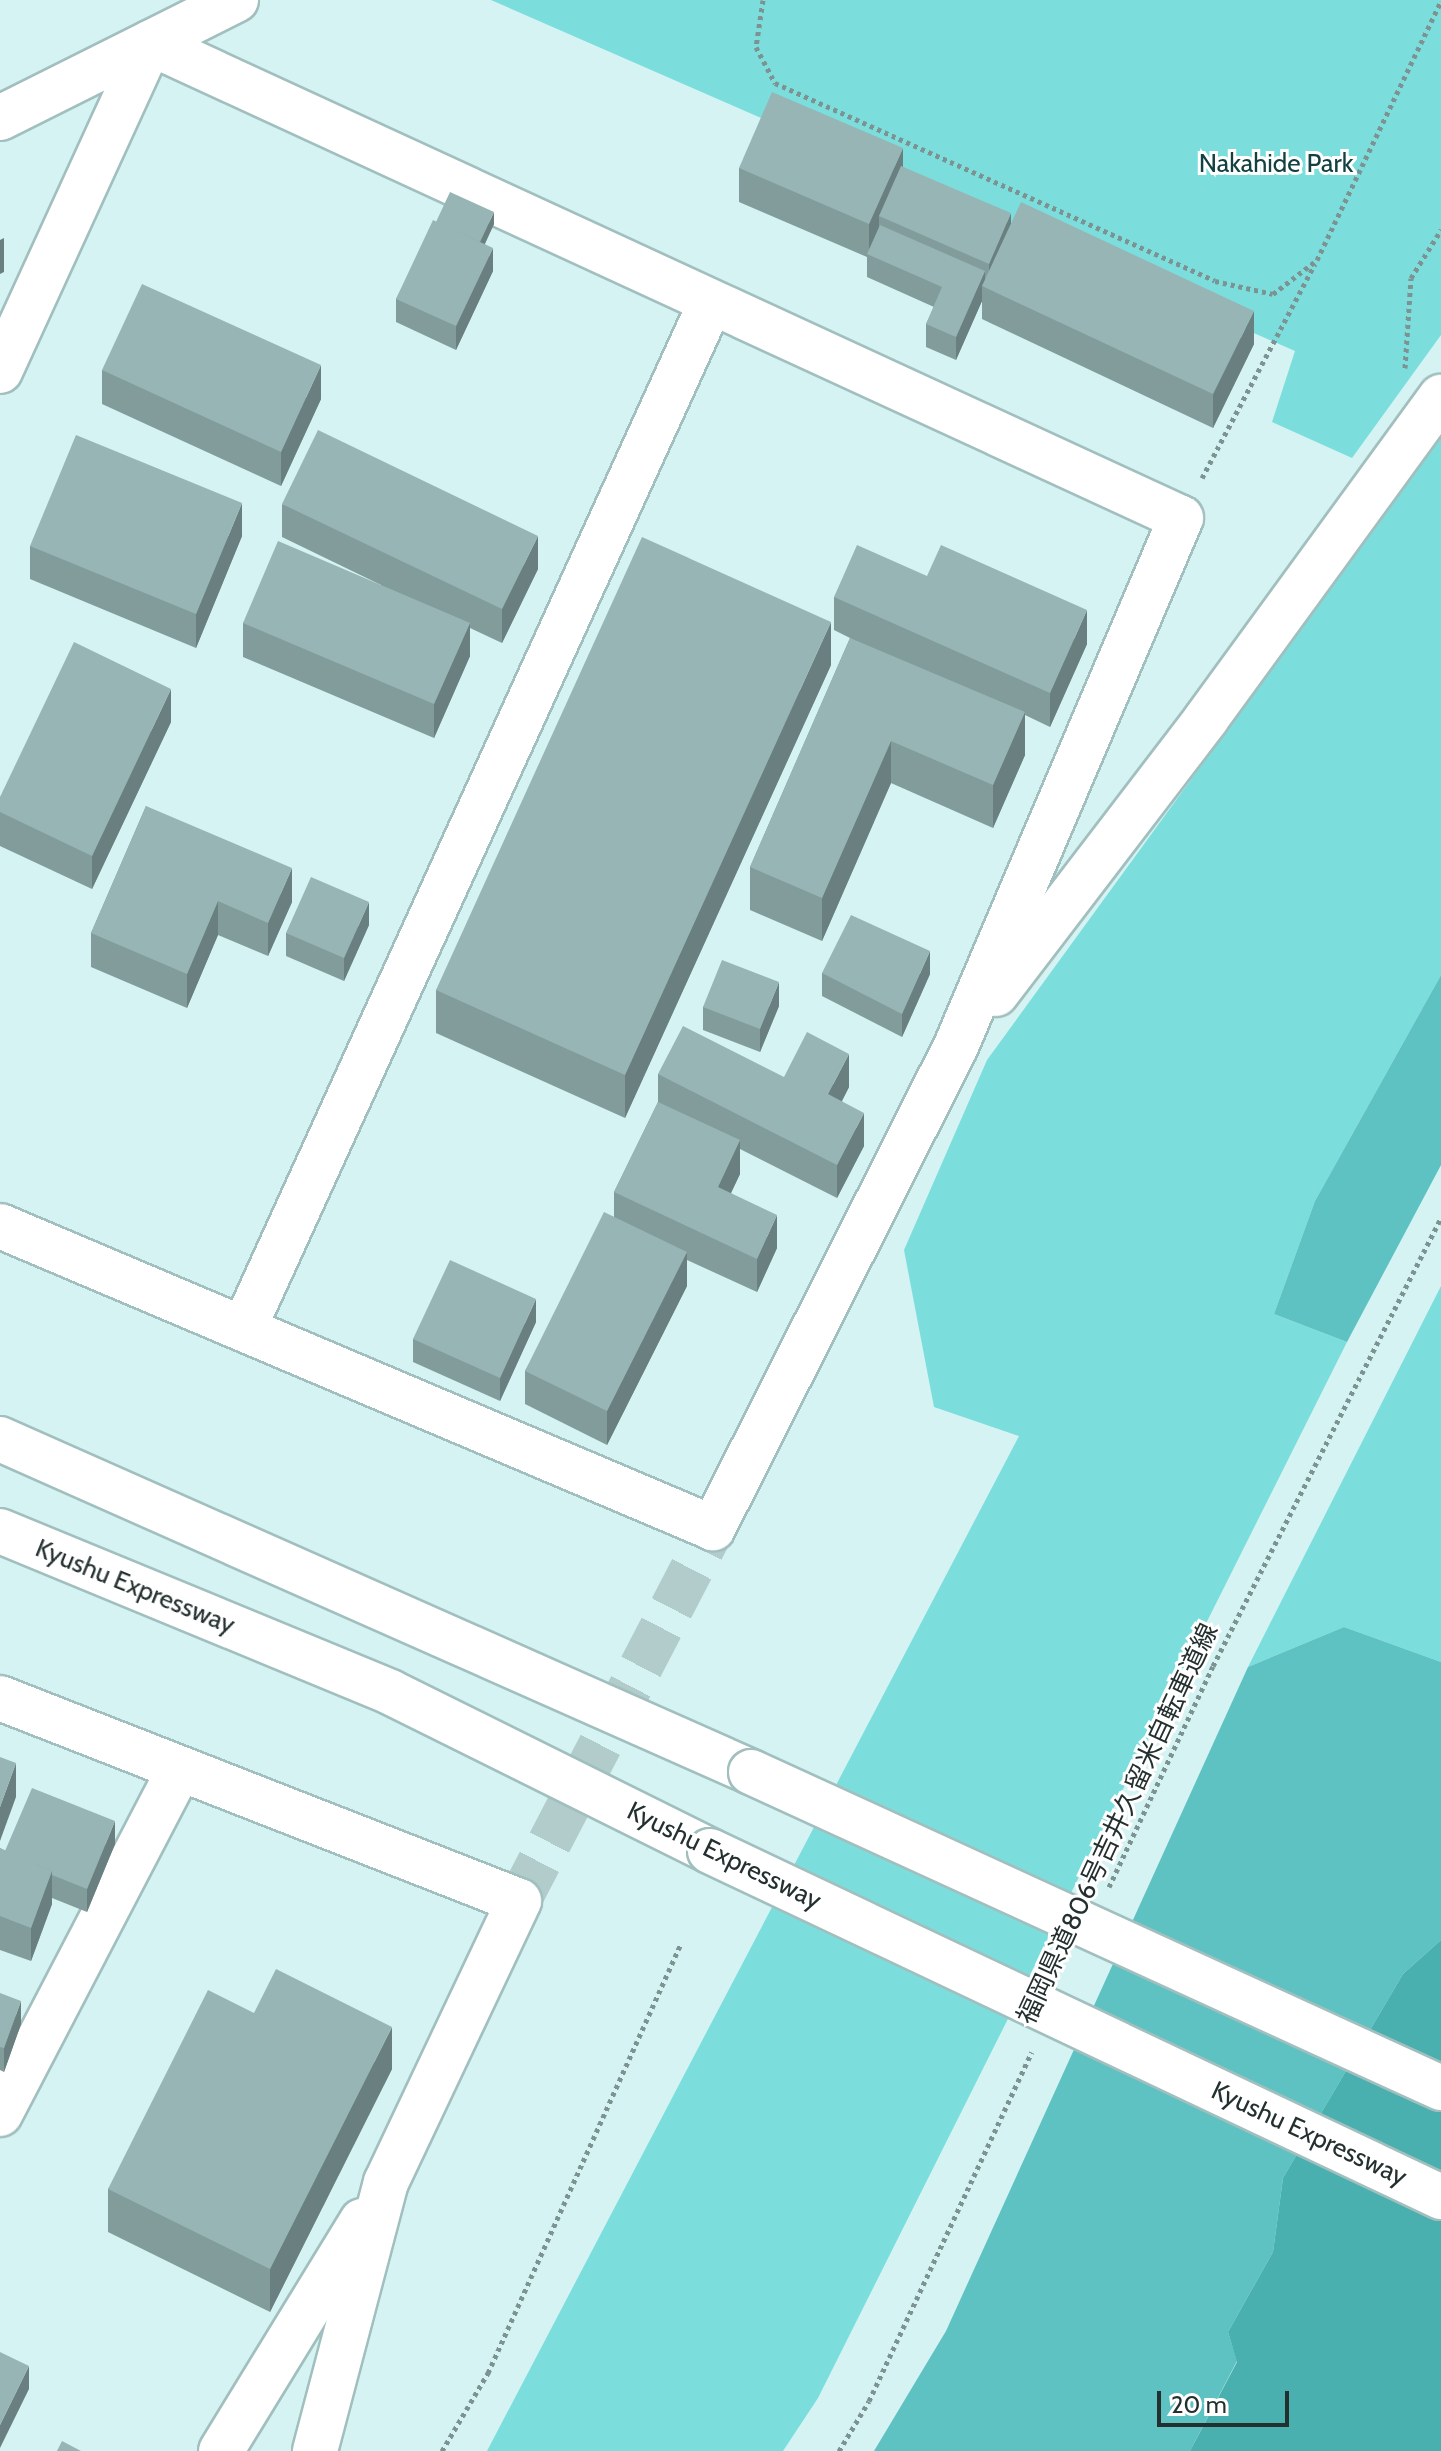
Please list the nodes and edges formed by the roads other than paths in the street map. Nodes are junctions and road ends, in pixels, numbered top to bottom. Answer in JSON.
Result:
{"nodes":[{"id":1,"x":236,"y":0,"type":"edge"},
{"id":2,"x":150,"y":43,"type":"junction"},
{"id":3,"x":0,"y":118,"type":"edge"},
{"id":4,"x":710,"y":304,"type":"junction"},
{"id":5,"x":0,"y":371,"type":"edge"},
{"id":6,"x":1441,"y":397,"type":"edge"},
{"id":7,"x":956,"y":1046,"type":"junction"},
{"id":8,"x":0,"y":1226,"type":"edge"},
{"id":9,"x":245,"y":1326,"type":"junction"},
{"id":10,"x":0,"y":1439,"type":"edge"},
{"id":11,"x":0,"y":1531,"type":"edge"},
{"id":12,"x":0,"y":1698,"type":"edge"},
{"id":13,"x":179,"y":1770,"type":"junction"},
{"id":14,"x":1441,"y":2088,"type":"edge"},
{"id":15,"x":0,"y":2114,"type":"edge"},
{"id":16,"x":386,"y":2182,"type":"junction"},
{"id":17,"x":1441,"y":2197,"type":"edge"},
{"id":18,"x":221,"y":2451,"type":"edge"},
{"id":19,"x":315,"y":2451,"type":"edge"}],
"edges":[{"from":1,"to":2,"type":"main road"},
{"from":2,"to":3,"type":"main road"},
{"from":2,"to":4,"type":"main road"},
{"from":2,"to":5,"type":"main road"},
{"from":4,"to":7,"type":"main road"},
{"from":4,"to":9,"type":"main road"},
{"from":6,"to":7,"type":"main road"},
{"from":7,"to":9,"type":"main road"},
{"from":8,"to":9,"type":"main road"},
{"from":10,"to":14,"type":"main road","bridge":true},
{"from":11,"to":17,"type":"main road","name":"Kyushu Expressway","bridge":true},
{"from":12,"to":13,"type":"main road"},
{"from":13,"to":15,"type":"main road"},
{"from":13,"to":16,"type":"main road"},
{"from":16,"to":18,"type":"main road"},
{"from":16,"to":19,"type":"main road"}]}
